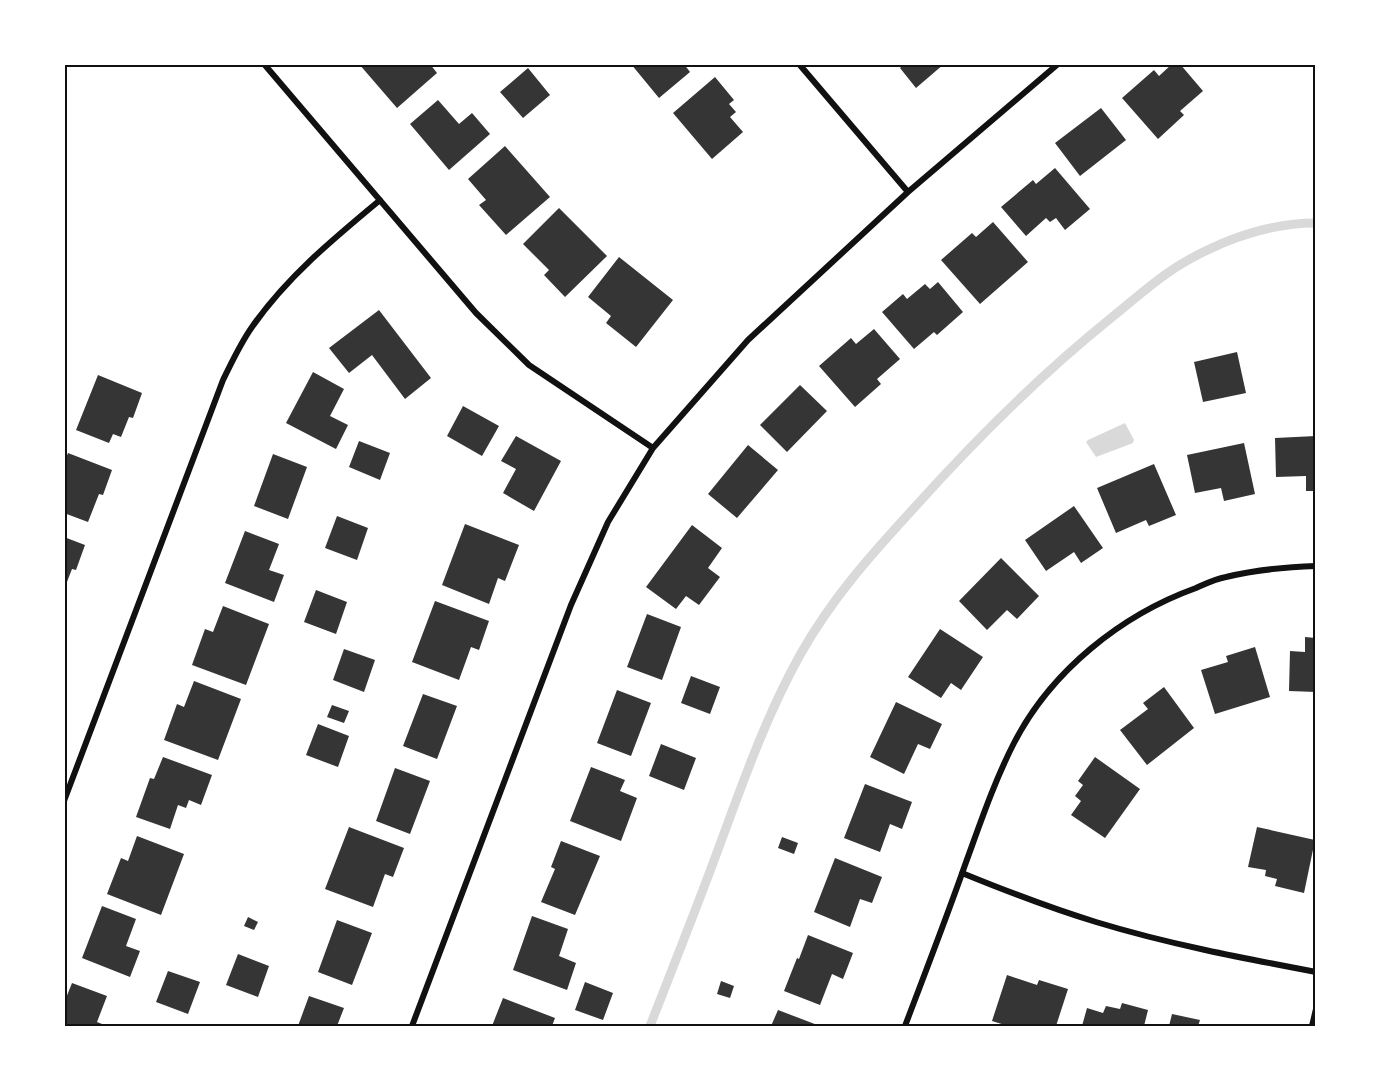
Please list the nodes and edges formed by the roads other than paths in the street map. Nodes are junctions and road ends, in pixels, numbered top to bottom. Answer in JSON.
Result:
{"nodes":[{"id":1,"x":264,"y":64,"type":"edge"},
{"id":2,"x":799,"y":64,"type":"edge"},
{"id":3,"x":1058,"y":64,"type":"edge"},
{"id":4,"x":908,"y":192,"type":"junction"},
{"id":5,"x":380,"y":200,"type":"junction"},
{"id":6,"x":652,"y":448,"type":"junction"},
{"id":7,"x":1316,"y":566,"type":"edge"},
{"id":8,"x":64,"y":801,"type":"edge"},
{"id":9,"x":962,"y":873,"type":"junction"},
{"id":10,"x":1316,"y":972,"type":"edge"},
{"id":11,"x":1316,"y":1009,"type":"edge"},
{"id":12,"x":412,"y":1026,"type":"edge"},
{"id":13,"x":906,"y":1026,"type":"edge"},
{"id":14,"x":1312,"y":1026,"type":"edge"}],
"edges":[{"from":1,"to":5,"type":"street"},
{"from":2,"to":4,"type":"street"},
{"from":3,"to":4,"type":"street"},
{"from":4,"to":6,"type":"street"},
{"from":5,"to":6,"type":"street"},
{"from":5,"to":8,"type":"street"},
{"from":6,"to":12,"type":"street"},
{"from":7,"to":9,"type":"street"},
{"from":9,"to":10,"type":"street"},
{"from":9,"to":13,"type":"street"},
{"from":11,"to":14,"type":"street"}]}
